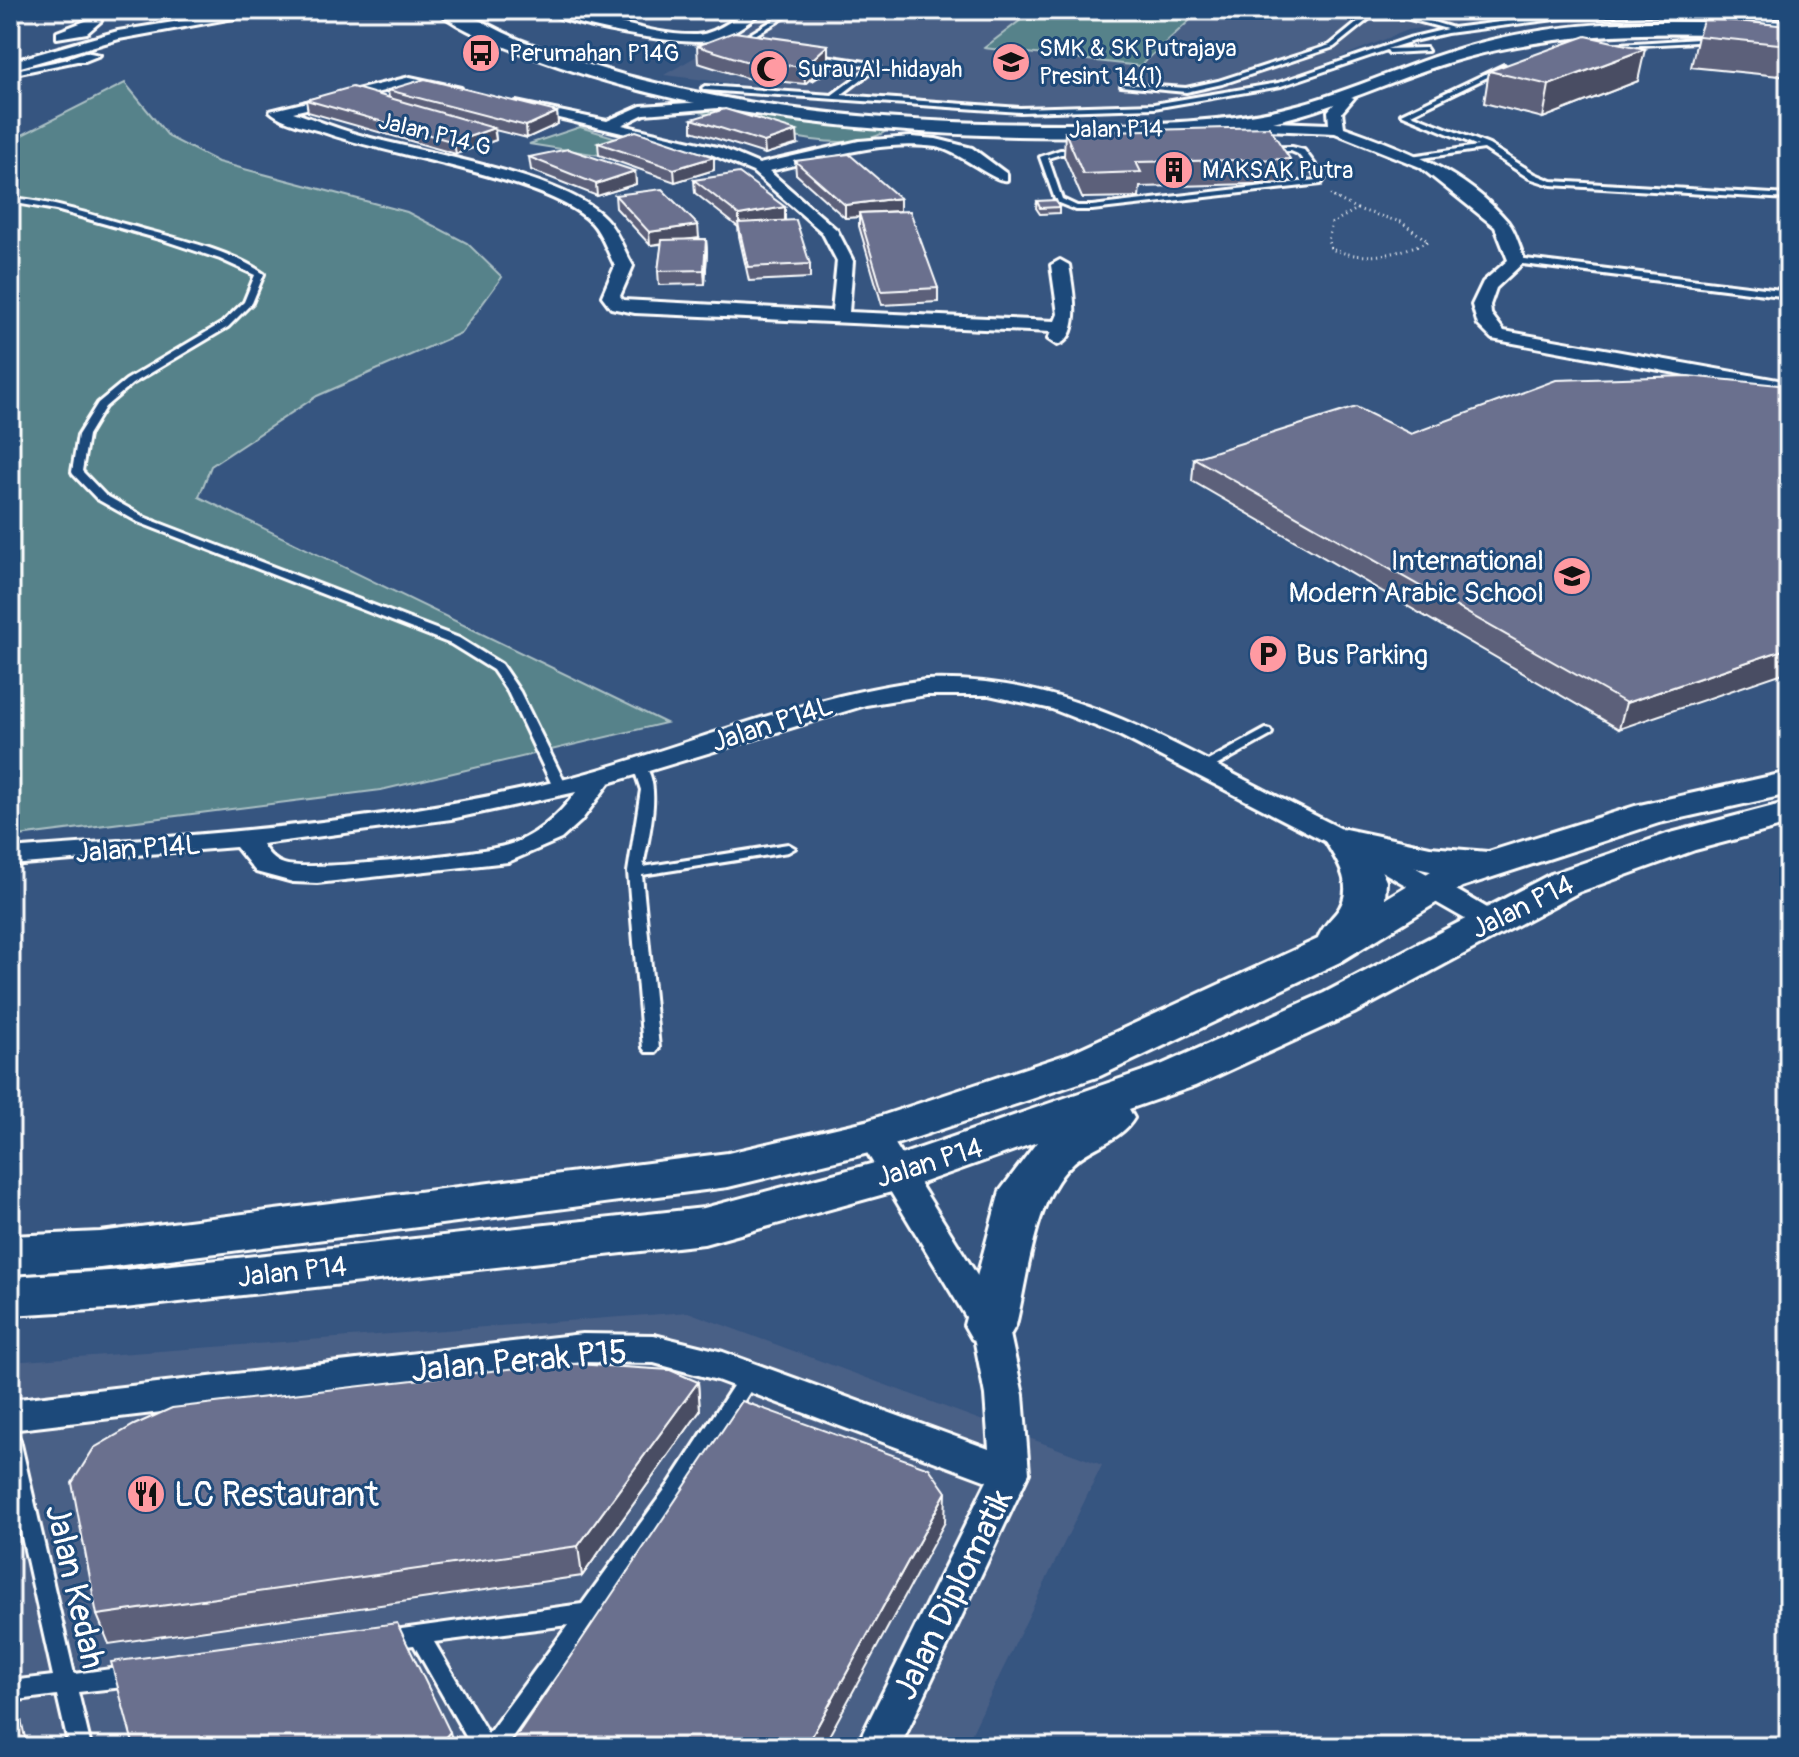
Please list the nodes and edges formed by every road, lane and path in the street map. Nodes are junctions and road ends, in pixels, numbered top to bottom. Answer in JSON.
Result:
{"nodes":[{"id":1,"x":86,"y":10,"type":"edge"},
{"id":2,"x":192,"y":10,"type":"edge"},
{"id":3,"x":271,"y":10,"type":"edge"},
{"id":4,"x":446,"y":10,"type":"edge"},
{"id":5,"x":476,"y":10,"type":"edge"},
{"id":6,"x":550,"y":10,"type":"edge"},
{"id":7,"x":599,"y":10,"type":"edge"},
{"id":8,"x":757,"y":10,"type":"edge"},
{"id":9,"x":794,"y":10,"type":"edge"},
{"id":10,"x":1687,"y":10,"type":"edge"},
{"id":11,"x":1711,"y":12,"type":"junction"},
{"id":12,"x":205,"y":19,"type":"junction"},
{"id":13,"x":581,"y":19,"type":"junction"},
{"id":14,"x":1789,"y":27,"type":"edge"},
{"id":15,"x":1454,"y":30,"type":"junction"},
{"id":16,"x":43,"y":39,"type":"dead end"},
{"id":17,"x":1721,"y":40,"type":"edge"},
{"id":18,"x":1594,"y":47,"type":"edge"},
{"id":19,"x":742,"y":49,"type":"edge"},
{"id":20,"x":1426,"y":50,"type":"junction"},
{"id":21,"x":1373,"y":52,"type":"junction"},
{"id":22,"x":797,"y":55,"type":"edge"},
{"id":23,"x":838,"y":59,"type":"junction"},
{"id":24,"x":74,"y":60,"type":"dead end"},
{"id":25,"x":1519,"y":60,"type":"edge"},
{"id":26,"x":10,"y":66,"type":"edge"},
{"id":27,"x":10,"y":73,"type":"edge"},
{"id":28,"x":812,"y":77,"type":"edge"},
{"id":29,"x":648,"y":85,"type":"junction"},
{"id":30,"x":1124,"y":86,"type":"dead end"},
{"id":31,"x":705,"y":88,"type":"junction"},
{"id":32,"x":465,"y":91,"type":"edge"},
{"id":33,"x":834,"y":97,"type":"junction"},
{"id":34,"x":1347,"y":98,"type":"junction"},
{"id":35,"x":504,"y":101,"type":"edge"},
{"id":36,"x":730,"y":103,"type":"junction"},
{"id":37,"x":641,"y":110,"type":"junction"},
{"id":38,"x":1063,"y":110,"type":"junction"},
{"id":39,"x":1014,"y":121,"type":"junction"},
{"id":40,"x":1220,"y":124,"type":"junction"},
{"id":41,"x":610,"y":125,"type":"junction"},
{"id":42,"x":1337,"y":129,"type":"junction"},
{"id":43,"x":1120,"y":130,"type":"junction"},
{"id":44,"x":1486,"y":147,"type":"junction"},
{"id":45,"x":1128,"y":151,"type":"junction"},
{"id":46,"x":1411,"y":158,"type":"junction"},
{"id":47,"x":758,"y":169,"type":"junction"},
{"id":48,"x":1002,"y":177,"type":"dead end"},
{"id":49,"x":1789,"y":197,"type":"edge"},
{"id":50,"x":10,"y":200,"type":"edge"},
{"id":51,"x":1348,"y":258,"type":"joint"},
{"id":52,"x":1517,"y":261,"type":"junction"},
{"id":53,"x":1060,"y":265,"type":"dead end"},
{"id":54,"x":1789,"y":294,"type":"edge"},
{"id":55,"x":840,"y":317,"type":"junction"},
{"id":56,"x":1789,"y":388,"type":"edge"},
{"id":57,"x":1266,"y":733,"type":"dead end"},
{"id":58,"x":1202,"y":768,"type":"junction"},
{"id":59,"x":600,"y":776,"type":"junction"},
{"id":60,"x":644,"y":778,"type":"junction"},
{"id":61,"x":1789,"y":783,"type":"edge"},
{"id":62,"x":560,"y":787,"type":"junction"},
{"id":63,"x":1789,"y":813,"type":"edge"},
{"id":64,"x":246,"y":840,"type":"junction"},
{"id":65,"x":1345,"y":841,"type":"junction"},
{"id":66,"x":788,"y":848,"type":"dead end"},
{"id":67,"x":10,"y":857,"type":"edge"},
{"id":68,"x":1492,"y":863,"type":"junction"},
{"id":69,"x":635,"y":872,"type":"junction"},
{"id":70,"x":1433,"y":886,"type":"junction"},
{"id":71,"x":1489,"y":921,"type":"junction"},
{"id":72,"x":1325,"y":953,"type":"junction"},
{"id":73,"x":651,"y":1048,"type":"dead end"},
{"id":74,"x":1179,"y":1075,"type":"junction"},
{"id":75,"x":884,"y":1155,"type":"junction"},
{"id":76,"x":10,"y":1255,"type":"edge"},
{"id":77,"x":10,"y":1296,"type":"edge"},
{"id":78,"x":990,"y":1325,"type":"junction"},
{"id":79,"x":749,"y":1377,"type":"junction"},
{"id":80,"x":10,"y":1415,"type":"edge"},
{"id":81,"x":10,"y":1440,"type":"edge"},
{"id":82,"x":1010,"y":1473,"type":"junction"},
{"id":83,"x":586,"y":1613,"type":"junction"},
{"id":84,"x":419,"y":1635,"type":"junction"},
{"id":85,"x":373,"y":1641,"type":"edge"},
{"id":86,"x":158,"y":1673,"type":"edge"},
{"id":87,"x":66,"y":1686,"type":"junction"},
{"id":88,"x":10,"y":1691,"type":"edge"},
{"id":89,"x":80,"y":1747,"type":"edge"},
{"id":90,"x":484,"y":1747,"type":"edge"},
{"id":91,"x":492,"y":1747,"type":"edge"},
{"id":92,"x":878,"y":1747,"type":"edge"}],
"edges":[{"from":1,"to":16,"type":"street"},
{"from":2,"to":12,"type":"street"},
{"from":3,"to":12,"type":"street"},
{"from":4,"to":29,"type":"main road","name":"Jalan P14"},
{"from":5,"to":31,"type":"main road","name":"Jalan P14"},
{"from":6,"to":13,"type":"street"},
{"from":7,"to":13,"type":"street"},
{"from":8,"to":13,"type":"street"},
{"from":9,"to":19,"type":"lane"},
{"from":10,"to":11,"type":"lane"},
{"from":11,"to":14,"type":"lane"},
{"from":11,"to":15,"type":"lane"},
{"from":12,"to":26,"type":"street"},
{"from":14,"to":20,"type":"main road","name":"Jalan P14"},
{"from":14,"to":34,"type":"main road","name":"Jalan P14"},
{"from":15,"to":21,"type":"lane"},
{"from":15,"to":30,"type":"lane"},
{"from":17,"to":18,"type":"lane"},
{"from":20,"to":21,"type":"lane"},
{"from":20,"to":39,"type":"main road","name":"Jalan P14"},
{"from":21,"to":38,"type":"lane"},
{"from":22,"to":23,"type":"lane"},
{"from":23,"to":28,"type":"lane"},
{"from":23,"to":33,"type":"lane"},
{"from":24,"to":27,"type":"lane"},
{"from":25,"to":44,"type":"lane"},
{"from":29,"to":36,"type":"main road","name":"Jalan P14"},
{"from":29,"to":37,"type":"street"},
{"from":31,"to":33,"type":"lane"},
{"from":31,"to":39,"type":"main road","name":"Jalan P14"},
{"from":32,"to":55,"type":"street","name":"Jalan P14 G"},
{"from":33,"to":38,"type":"lane"},
{"from":34,"to":40,"type":"main road","name":"Jalan P14"},
{"from":34,"to":42,"type":"street"},
{"from":35,"to":41,"type":"street","name":"Jalan P14 G"},
{"from":36,"to":37,"type":"street"},
{"from":36,"to":43,"type":"main road","name":"Jalan P14"},
{"from":37,"to":41,"type":"street"},
{"from":38,"to":39,"type":"lane"},
{"from":40,"to":42,"type":"street"},
{"from":40,"to":43,"type":"main road","name":"Jalan P14"},
{"from":41,"to":47,"type":"street","name":"Jalan P14 G"},
{"from":42,"to":46,"type":"street"},
{"from":43,"to":45,"type":"lane"},
{"from":44,"to":46,"type":"lane"},
{"from":44,"to":49,"type":"lane"},
{"from":45,"to":45,"type":"lane"},
{"from":46,"to":52,"type":"street"},
{"from":47,"to":48,"type":"street"},
{"from":47,"to":55,"type":"street","name":"Jalan P14 G"},
{"from":50,"to":62,"type":"lane"},
{"from":51,"to":51,"type":"path"},
{"from":52,"to":54,"type":"lane"},
{"from":52,"to":56,"type":"street"},
{"from":53,"to":55,"type":"street","name":"Jalan P14 G"},
{"from":57,"to":58,"type":"lane"},
{"from":58,"to":60,"type":"street","name":"Jalan P14L"},
{"from":58,"to":65,"type":"street","name":"Jalan P14L"},
{"from":59,"to":60,"type":"street","name":"Jalan P14L"},
{"from":59,"to":62,"type":"street","name":"Jalan P14L"},
{"from":59,"to":64,"type":"street"},
{"from":60,"to":69,"type":"lane"},
{"from":61,"to":68,"type":"main road","name":"Jalan P14"},
{"from":62,"to":64,"type":"street","name":"Jalan P14L"},
{"from":63,"to":71,"type":"main road","name":"Jalan P14"},
{"from":64,"to":67,"type":"street","name":"Jalan P14L"},
{"from":65,"to":68,"type":"main road"},
{"from":65,"to":70,"type":"street","name":"Jalan P14L"},
{"from":65,"to":72,"type":"main road"},
{"from":66,"to":69,"type":"lane"},
{"from":68,"to":70,"type":"main road","name":"Jalan P14"},
{"from":69,"to":73,"type":"lane"},
{"from":70,"to":71,"type":"street","name":"Jalan P14L"},
{"from":70,"to":72,"type":"main road","name":"Jalan P14"},
{"from":71,"to":74,"type":"main road","name":"Jalan P14"},
{"from":72,"to":75,"type":"main road","name":"Jalan P14"},
{"from":74,"to":75,"type":"main road","name":"Jalan P14"},
{"from":74,"to":78,"type":"main road"},
{"from":75,"to":76,"type":"main road","name":"Jalan P14"},
{"from":75,"to":77,"type":"main road","name":"Jalan P14"},
{"from":75,"to":78,"type":"street","name":"Jalan Diplomatik"},
{"from":78,"to":82,"type":"street","name":"Jalan Diplomatik"},
{"from":79,"to":80,"type":"street","name":"Jalan Perak P15"},
{"from":79,"to":82,"type":"street","name":"Jalan Perak P15"},
{"from":79,"to":83,"type":"lane"},
{"from":81,"to":87,"type":"lane","name":"Jalan Kedah"},
{"from":82,"to":92,"type":"street","name":"Jalan Diplomatik"},
{"from":83,"to":84,"type":"lane"},
{"from":83,"to":91,"type":"lane"},
{"from":84,"to":85,"type":"lane"},
{"from":84,"to":90,"type":"lane"},
{"from":86,"to":87,"type":"lane"},
{"from":87,"to":88,"type":"lane"},
{"from":87,"to":89,"type":"lane","name":"Jalan Kedah"}]}
